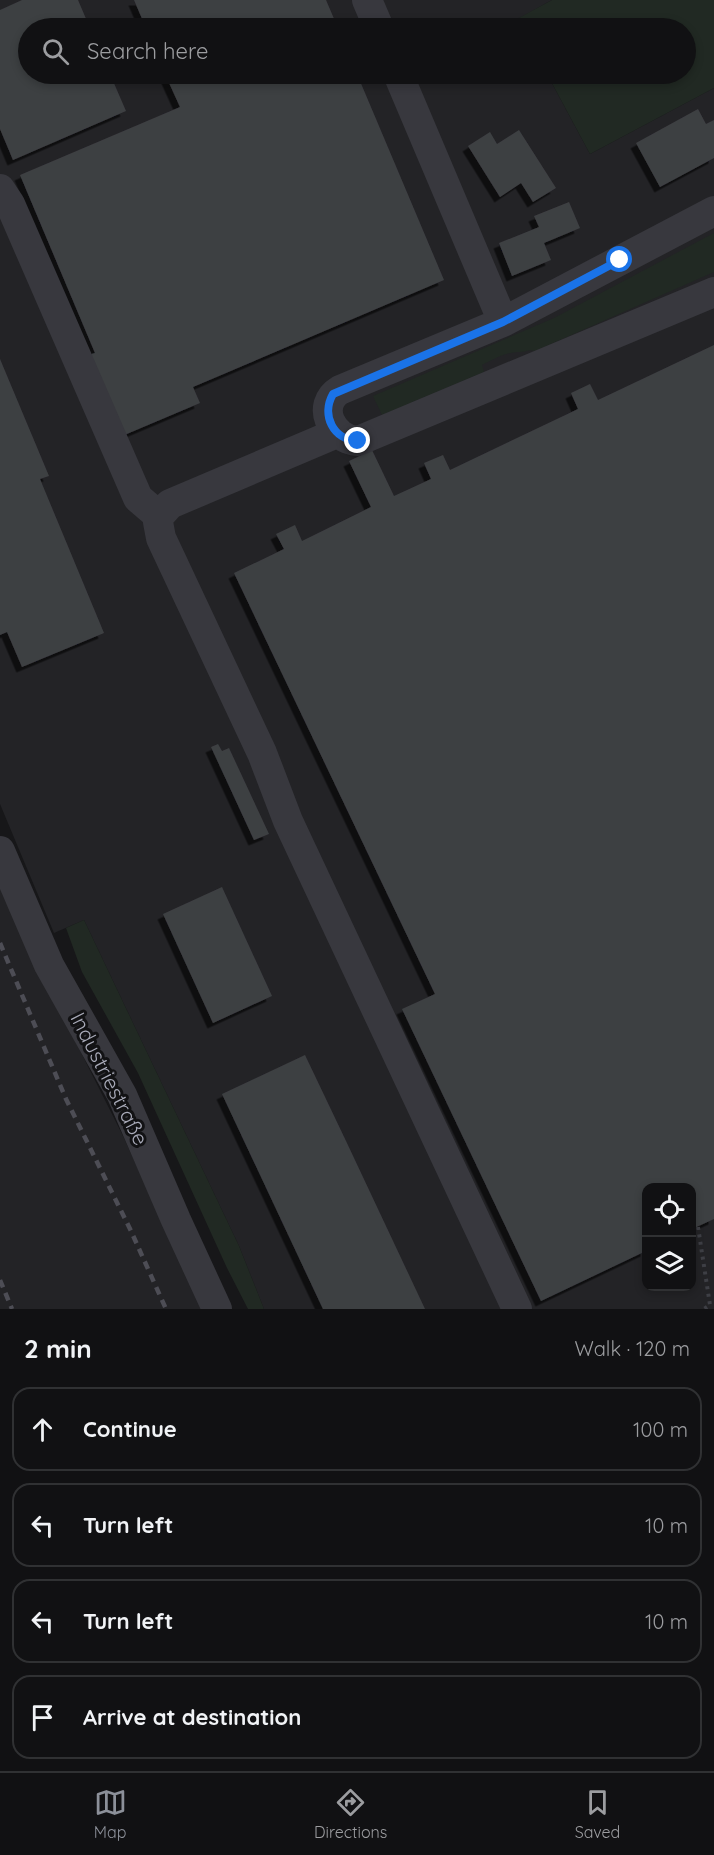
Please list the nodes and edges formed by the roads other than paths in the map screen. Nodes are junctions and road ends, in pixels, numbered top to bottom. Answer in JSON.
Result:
{"nodes":[{"id":1,"x":367,"y":0,"type":"edge"},
{"id":2,"x":375,"y":18,"type":"edge"},
{"id":3,"x":402,"y":84,"type":"edge"},
{"id":4,"x":0,"y":189,"type":"edge"},
{"id":5,"x":714,"y":211,"type":"edge"},
{"id":6,"x":714,"y":292,"type":"edge"},
{"id":7,"x":503,"y":322,"type":"junction"},
{"id":8,"x":337,"y":433,"type":"junction"},
{"id":9,"x":159,"y":516,"type":"junction"},
{"id":10,"x":0,"y":851,"type":"edge"},
{"id":11,"x":217,"y":1309,"type":"edge"},
{"id":12,"x":517,"y":1309,"type":"edge"}],
"edges":[{"from":1,"to":2,"type":"street"},
{"from":3,"to":7,"type":"street"},
{"from":4,"to":9,"type":"street"},
{"from":5,"to":7,"type":"street"},
{"from":6,"to":8,"type":"street"},
{"from":7,"to":8,"type":"street"},
{"from":8,"to":9,"type":"street"},
{"from":9,"to":12,"type":"street"},
{"from":10,"to":11,"type":"street","name":"Industriestraße"}]}
